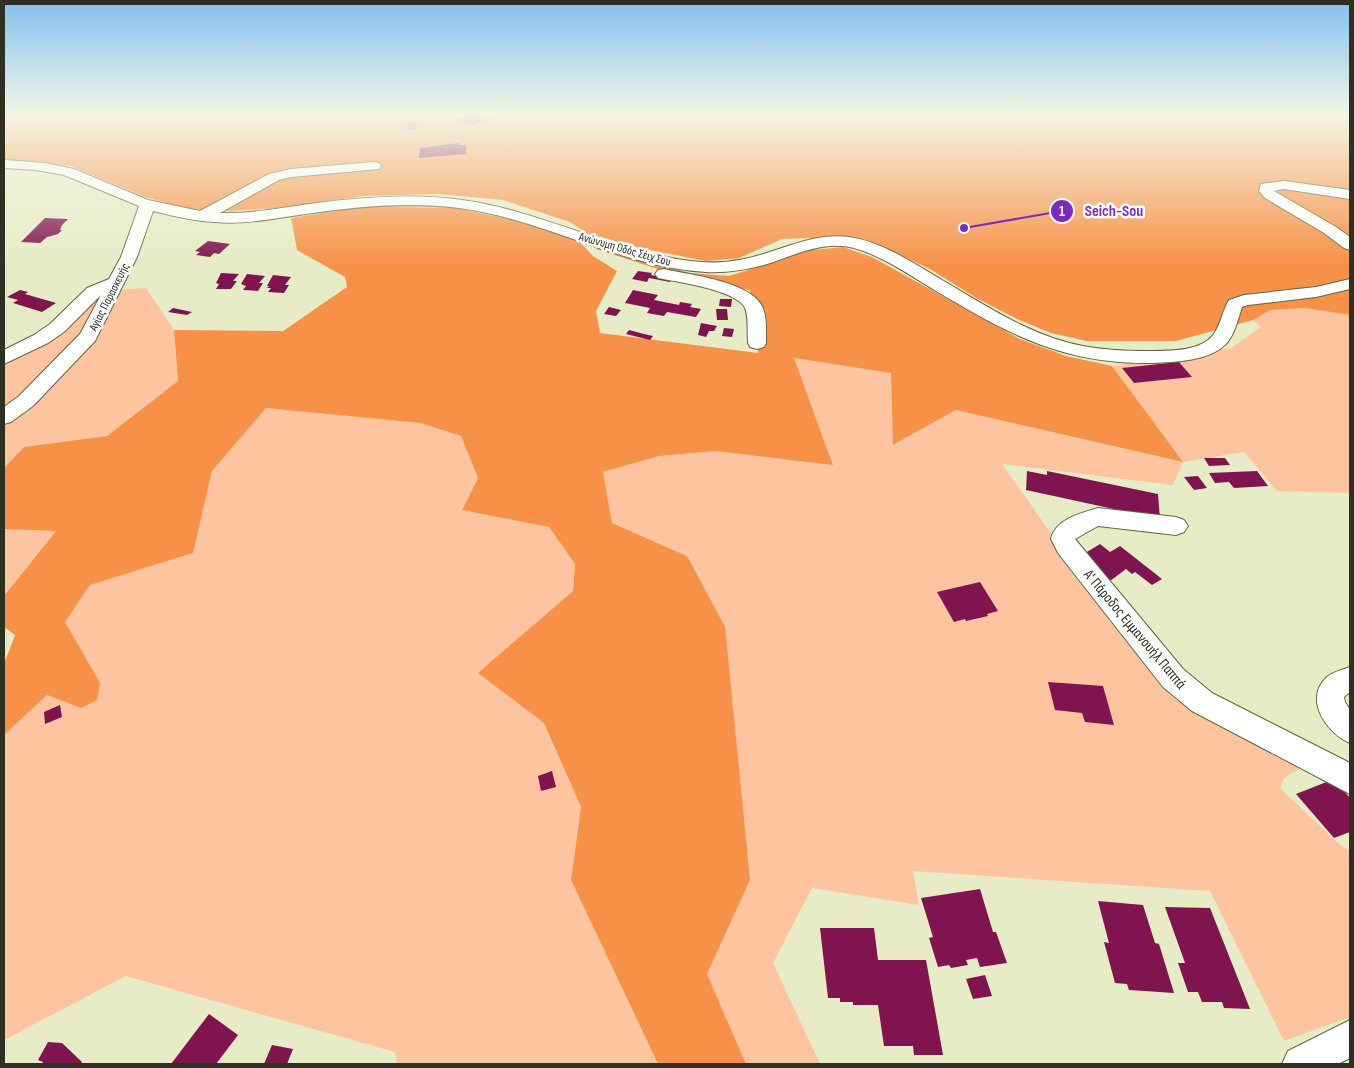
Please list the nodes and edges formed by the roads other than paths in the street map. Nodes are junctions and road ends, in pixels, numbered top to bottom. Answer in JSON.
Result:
{"nodes":[{"id":1,"x":13,"y":165,"type":"edge"},
{"id":2,"x":374,"y":166,"type":"dead end"},
{"id":3,"x":1350,"y":194,"type":"edge"},
{"id":4,"x":147,"y":204,"type":"junction"},
{"id":5,"x":203,"y":216,"type":"junction"},
{"id":6,"x":140,"y":223,"type":"junction"},
{"id":7,"x":585,"y":238,"type":"junction"},
{"id":8,"x":1350,"y":245,"type":"edge"},
{"id":9,"x":116,"y":282,"type":"junction"},
{"id":10,"x":1350,"y":284,"type":"edge"},
{"id":11,"x":757,"y":343,"type":"dead end"},
{"id":12,"x":4,"y":358,"type":"edge"},
{"id":13,"x":4,"y":417,"type":"edge"},
{"id":14,"x":1176,"y":526,"type":"dead end"},
{"id":15,"x":1350,"y":679,"type":"edge"},
{"id":16,"x":1350,"y":729,"type":"edge"},
{"id":17,"x":1350,"y":779,"type":"edge"},
{"id":18,"x":1350,"y":1038,"type":"edge"},
{"id":19,"x":1301,"y":1064,"type":"edge"}],
"edges":[{"from":1,"to":4,"type":"street","name":"Ανώνυμη Οδός Σέιχ Σου"},
{"from":2,"to":5,"type":"street"},
{"from":3,"to":8,"type":"street"},
{"from":4,"to":5,"type":"street","name":"Ανώνυμη Οδός Σέιχ Σου"},
{"from":4,"to":6,"type":"street","name":"Αγίας Παρασκευής"},
{"from":5,"to":6,"type":"street"},
{"from":5,"to":7,"type":"street","name":"Ανώνυμη Οδός Σέιχ Σου"},
{"from":6,"to":9,"type":"street","name":"Αγίας Παρασκευής"},
{"from":7,"to":10,"type":"street","name":"Ανώνυμη Οδός Σέιχ Σου"},
{"from":7,"to":11,"type":"street"},
{"from":9,"to":12,"type":"street"},
{"from":9,"to":13,"type":"street","name":"Αγίας Παρασκευής"},
{"from":14,"to":17,"type":"street","name":"Α' Πάροδος Εμμανουήλ Παππά"},
{"from":15,"to":16,"type":"street"},
{"from":18,"to":19,"type":"street"}]}
